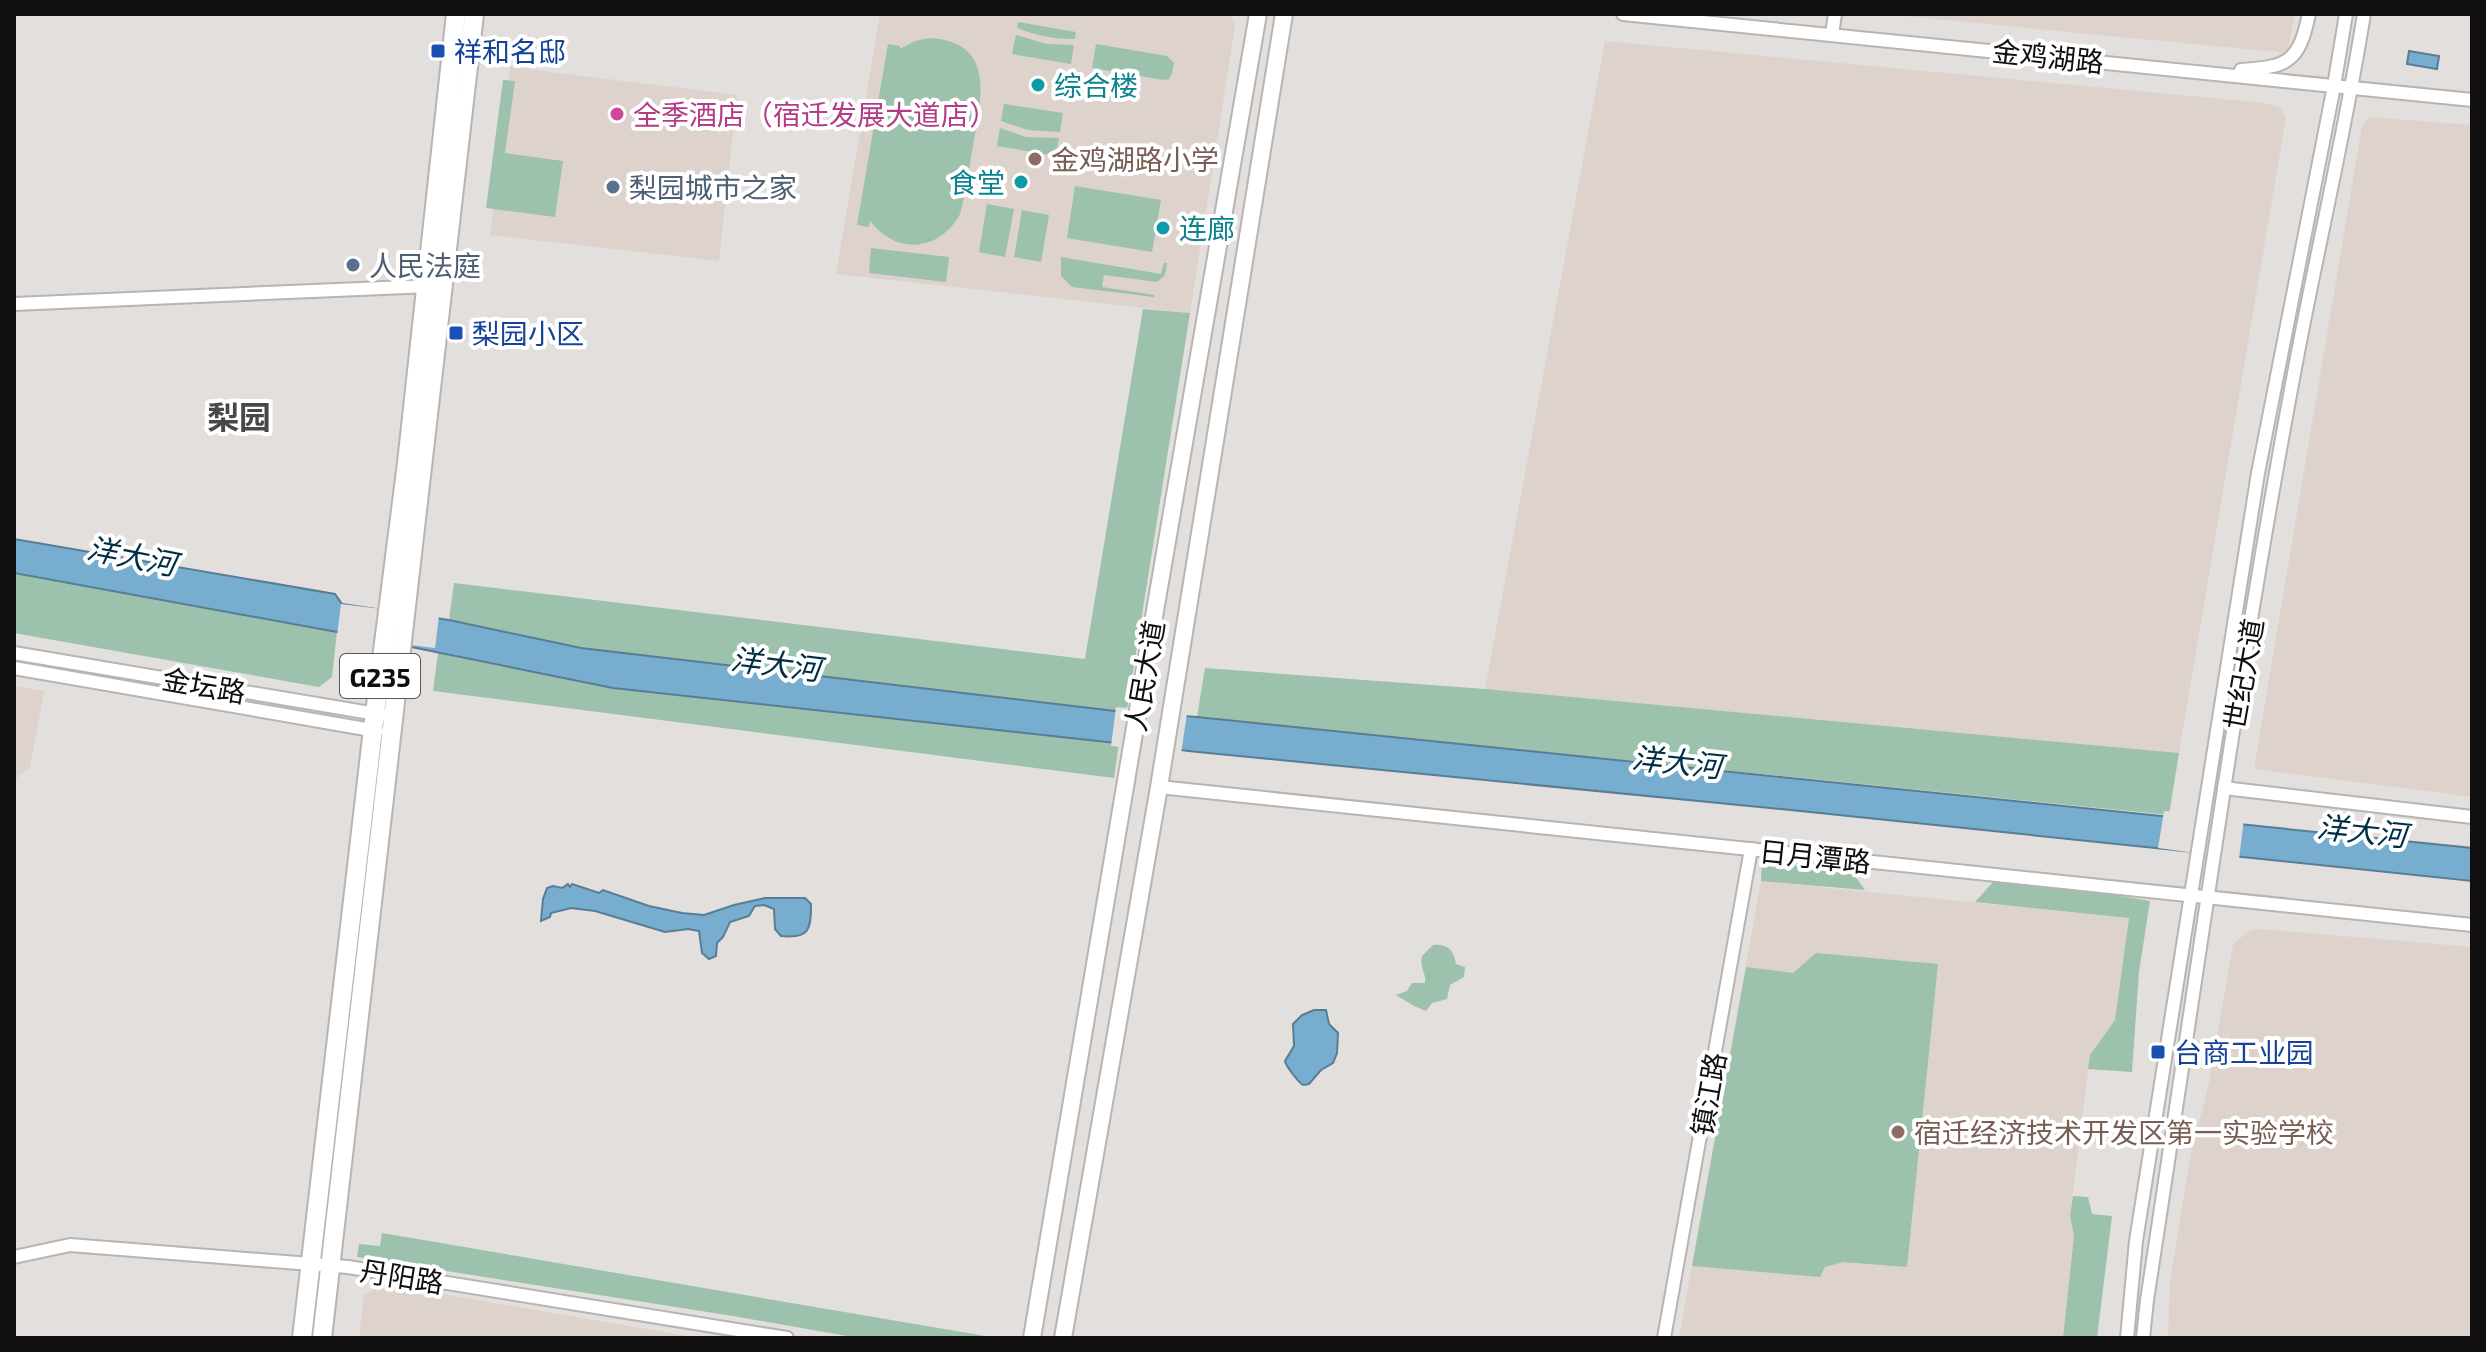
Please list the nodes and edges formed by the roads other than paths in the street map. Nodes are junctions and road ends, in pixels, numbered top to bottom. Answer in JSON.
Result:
{"nodes":[{"id":1,"x":456,"y":14,"type":"edge"},
{"id":2,"x":474,"y":14,"type":"edge"},
{"id":3,"x":1258,"y":14,"type":"edge"},
{"id":4,"x":1284,"y":14,"type":"edge"},
{"id":5,"x":1623,"y":14,"type":"edge"},
{"id":6,"x":1835,"y":14,"type":"edge"},
{"id":7,"x":2309,"y":14,"type":"edge"},
{"id":8,"x":2346,"y":14,"type":"edge"},
{"id":9,"x":2364,"y":14,"type":"edge"},
{"id":10,"x":1832,"y":34,"type":"junction"},
{"id":11,"x":1251,"y":57,"type":"junction"},
{"id":12,"x":1276,"y":59,"type":"junction"},
{"id":13,"x":2202,"y":72,"type":"junction"},
{"id":14,"x":2334,"y":86,"type":"junction"},
{"id":15,"x":2352,"y":88,"type":"junction"},
{"id":16,"x":2472,"y":100,"type":"edge"},
{"id":17,"x":434,"y":286,"type":"junction"},
{"id":18,"x":14,"y":304,"type":"edge"},
{"id":19,"x":14,"y":653,"type":"edge"},
{"id":20,"x":14,"y":668,"type":"edge"},
{"id":21,"x":383,"y":724,"type":"junction"},
{"id":22,"x":1159,"y":787,"type":"junction"},
{"id":23,"x":2224,"y":788,"type":"junction"},
{"id":24,"x":2472,"y":817,"type":"edge"},
{"id":25,"x":1751,"y":849,"type":"junction"},
{"id":26,"x":2190,"y":893,"type":"junction"},
{"id":27,"x":2209,"y":895,"type":"junction"},
{"id":28,"x":2472,"y":925,"type":"edge"},
{"id":29,"x":14,"y":1257,"type":"edge"},
{"id":30,"x":321,"y":1264,"type":"junction"},
{"id":31,"x":1043,"y":1274,"type":"junction"},
{"id":32,"x":1073,"y":1283,"type":"junction"},
{"id":33,"x":302,"y":1338,"type":"edge"},
{"id":34,"x":322,"y":1338,"type":"edge"},
{"id":35,"x":787,"y":1338,"type":"edge"},
{"id":36,"x":1032,"y":1338,"type":"edge"},
{"id":37,"x":1063,"y":1338,"type":"edge"},
{"id":38,"x":1664,"y":1338,"type":"edge"},
{"id":39,"x":2127,"y":1338,"type":"edge"},
{"id":40,"x":2143,"y":1338,"type":"edge"}],
"edges":[{"from":1,"to":17,"type":"highway","number":"G235"},
{"from":2,"to":17,"type":"highway","number":"G235"},
{"from":3,"to":11,"type":"main road","name":"人民大道"},
{"from":4,"to":12,"type":"main road","name":"人民大道"},
{"from":5,"to":10,"type":"street","name":"金鸡湖路"},
{"from":6,"to":10,"type":"street"},
{"from":7,"to":13,"type":"street"},
{"from":8,"to":14,"type":"street","name":"世纪大道"},
{"from":9,"to":15,"type":"street","name":"世纪大道"},
{"from":10,"to":13,"type":"street","name":"金鸡湖路"},
{"from":11,"to":12,"type":"main road"},
{"from":11,"to":31,"type":"main road","name":"人民大道"},
{"from":12,"to":22,"type":"main road","name":"人民大道"},
{"from":13,"to":14,"type":"street","name":"金鸡湖路"},
{"from":14,"to":15,"type":"street","name":"金鸡湖路"},
{"from":14,"to":26,"type":"street","name":"世纪大道"},
{"from":15,"to":16,"type":"street","name":"金鸡湖路"},
{"from":15,"to":23,"type":"street","name":"世纪大道"},
{"from":17,"to":18,"type":"street"},
{"from":17,"to":21,"type":"highway","number":"G235"},
{"from":19,"to":21,"type":"street","name":"金坛路"},
{"from":20,"to":21,"type":"street","name":"金坛路"},
{"from":21,"to":30,"type":"highway","number":"G235"},
{"from":22,"to":25,"type":"street","name":"日月潭路"},
{"from":22,"to":32,"type":"main road","name":"人民大道"},
{"from":23,"to":24,"type":"street"},
{"from":23,"to":27,"type":"street","name":"世纪大道"},
{"from":25,"to":26,"type":"street","name":"日月潭路"},
{"from":25,"to":38,"type":"street","name":"镇江路"},
{"from":26,"to":27,"type":"street","name":"日月潭路"},
{"from":26,"to":39,"type":"street","name":"世纪大道"},
{"from":27,"to":28,"type":"street","name":"日月潭路"},
{"from":27,"to":40,"type":"street","name":"世纪大道"},
{"from":29,"to":30,"type":"street","name":"丹阳路"},
{"from":30,"to":33,"type":"highway","number":"G235"},
{"from":30,"to":34,"type":"highway","number":"G235"},
{"from":30,"to":35,"type":"street","name":"丹阳路"},
{"from":31,"to":32,"type":"main road"},
{"from":31,"to":36,"type":"main road","name":"人民大道"},
{"from":32,"to":37,"type":"main road","name":"人民大道"}]}
